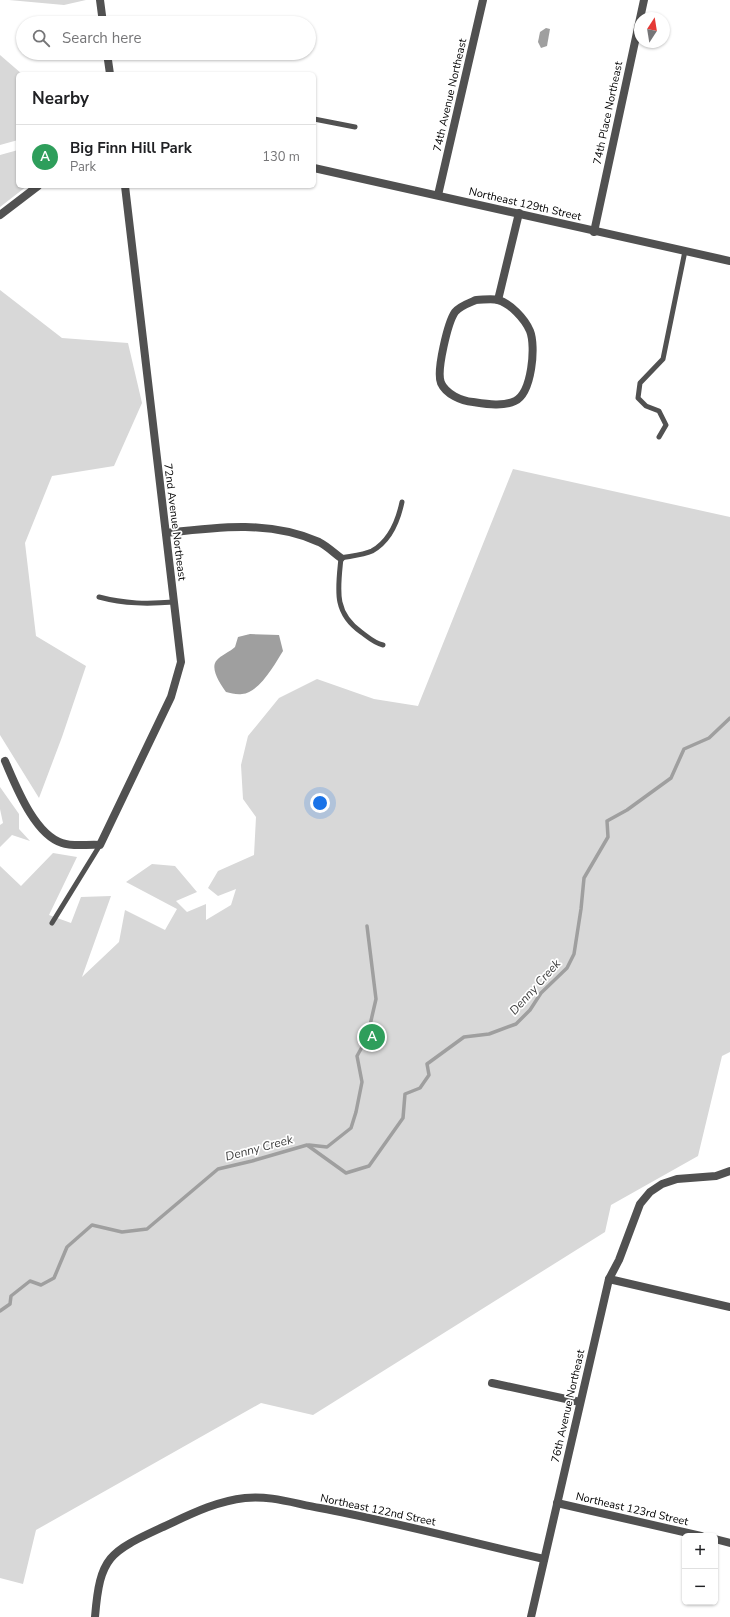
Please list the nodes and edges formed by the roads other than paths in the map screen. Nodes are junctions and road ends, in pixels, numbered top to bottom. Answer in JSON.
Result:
{"nodes":[{"id":1,"x":100,"y":0,"type":"edge"},
{"id":2,"x":483,"y":0,"type":"edge"},
{"id":3,"x":644,"y":0,"type":"edge"},
{"id":4,"x":102,"y":16,"type":"edge"},
{"id":5,"x":108,"y":60,"type":"edge"},
{"id":6,"x":110,"y":72,"type":"edge"},
{"id":7,"x":316,"y":118,"type":"edge"},
{"id":8,"x":355,"y":127,"type":"dead end"},
{"id":9,"x":316,"y":168,"type":"edge"},
{"id":10,"x":35,"y":188,"type":"edge"},
{"id":11,"x":125,"y":188,"type":"edge"},
{"id":12,"x":438,"y":195,"type":"junction"},
{"id":13,"x":519,"y":213,"type":"junction"},
{"id":14,"x":0,"y":215,"type":"edge"},
{"id":15,"x":594,"y":232,"type":"junction"},
{"id":16,"x":685,"y":252,"type":"junction"},
{"id":17,"x":730,"y":261,"type":"edge"},
{"id":18,"x":498,"y":300,"type":"junction"},
{"id":19,"x":659,"y":437,"type":"dead end"},
{"id":20,"x":402,"y":502,"type":"dead end"},
{"id":21,"x":166,"y":533,"type":"junction"},
{"id":22,"x":341,"y":558,"type":"junction"},
{"id":23,"x":99,"y":597,"type":"dead end"},
{"id":24,"x":174,"y":602,"type":"junction"},
{"id":25,"x":383,"y":645,"type":"dead end"},
{"id":26,"x":4,"y":761,"type":"dead end"},
{"id":27,"x":100,"y":845,"type":"junction"},
{"id":28,"x":52,"y":923,"type":"dead end"},
{"id":29,"x":730,"y":1171,"type":"edge"},
{"id":30,"x":609,"y":1279,"type":"junction"},
{"id":31,"x":730,"y":1307,"type":"edge"},
{"id":32,"x":492,"y":1383,"type":"dead end"},
{"id":33,"x":580,"y":1402,"type":"junction"},
{"id":34,"x":557,"y":1503,"type":"junction"},
{"id":35,"x":688,"y":1533,"type":"edge"},
{"id":36,"x":718,"y":1540,"type":"edge"},
{"id":37,"x":730,"y":1543,"type":"edge"},
{"id":38,"x":544,"y":1559,"type":"junction"},
{"id":39,"x":95,"y":1617,"type":"edge"},
{"id":40,"x":531,"y":1617,"type":"edge"}],
"edges":[{"from":1,"to":4,"type":"street"},
{"from":2,"to":12,"type":"street","name":"74th Avenue Northeast"},
{"from":3,"to":15,"type":"street","name":"74th Place Northeast"},
{"from":5,"to":6,"type":"street"},
{"from":7,"to":8,"type":"lane"},
{"from":9,"to":12,"type":"street","name":"Northeast 129th Street"},
{"from":10,"to":14,"type":"street"},
{"from":11,"to":21,"type":"street","name":"72nd Avenue Northeast"},
{"from":12,"to":13,"type":"street","name":"Northeast 129th Street"},
{"from":13,"to":15,"type":"street","name":"Northeast 129th Street"},
{"from":13,"to":18,"type":"street"},
{"from":15,"to":16,"type":"street","name":"Northeast 129th Street"},
{"from":16,"to":17,"type":"street","name":"Northeast 129th Street"},
{"from":16,"to":19,"type":"lane"},
{"from":18,"to":18,"type":"street"},
{"from":20,"to":22,"type":"lane"},
{"from":21,"to":22,"type":"street"},
{"from":21,"to":24,"type":"street","name":"72nd Avenue Northeast"},
{"from":22,"to":25,"type":"lane"},
{"from":23,"to":24,"type":"lane"},
{"from":24,"to":27,"type":"street","name":"72nd Avenue Northeast"},
{"from":26,"to":27,"type":"street"},
{"from":27,"to":28,"type":"lane"},
{"from":29,"to":30,"type":"street","name":"76th Avenue Northeast"},
{"from":30,"to":31,"type":"street"},
{"from":30,"to":33,"type":"street","name":"76th Avenue Northeast"},
{"from":32,"to":33,"type":"street"},
{"from":33,"to":34,"type":"street","name":"76th Avenue Northeast"},
{"from":34,"to":35,"type":"street","name":"Northeast 123rd Street"},
{"from":34,"to":38,"type":"street","name":"76th Avenue Northeast"},
{"from":36,"to":37,"type":"street"},
{"from":38,"to":39,"type":"street","name":"Northeast 122nd Street"},
{"from":38,"to":40,"type":"street","name":"76th Avenue Northeast"}]}
